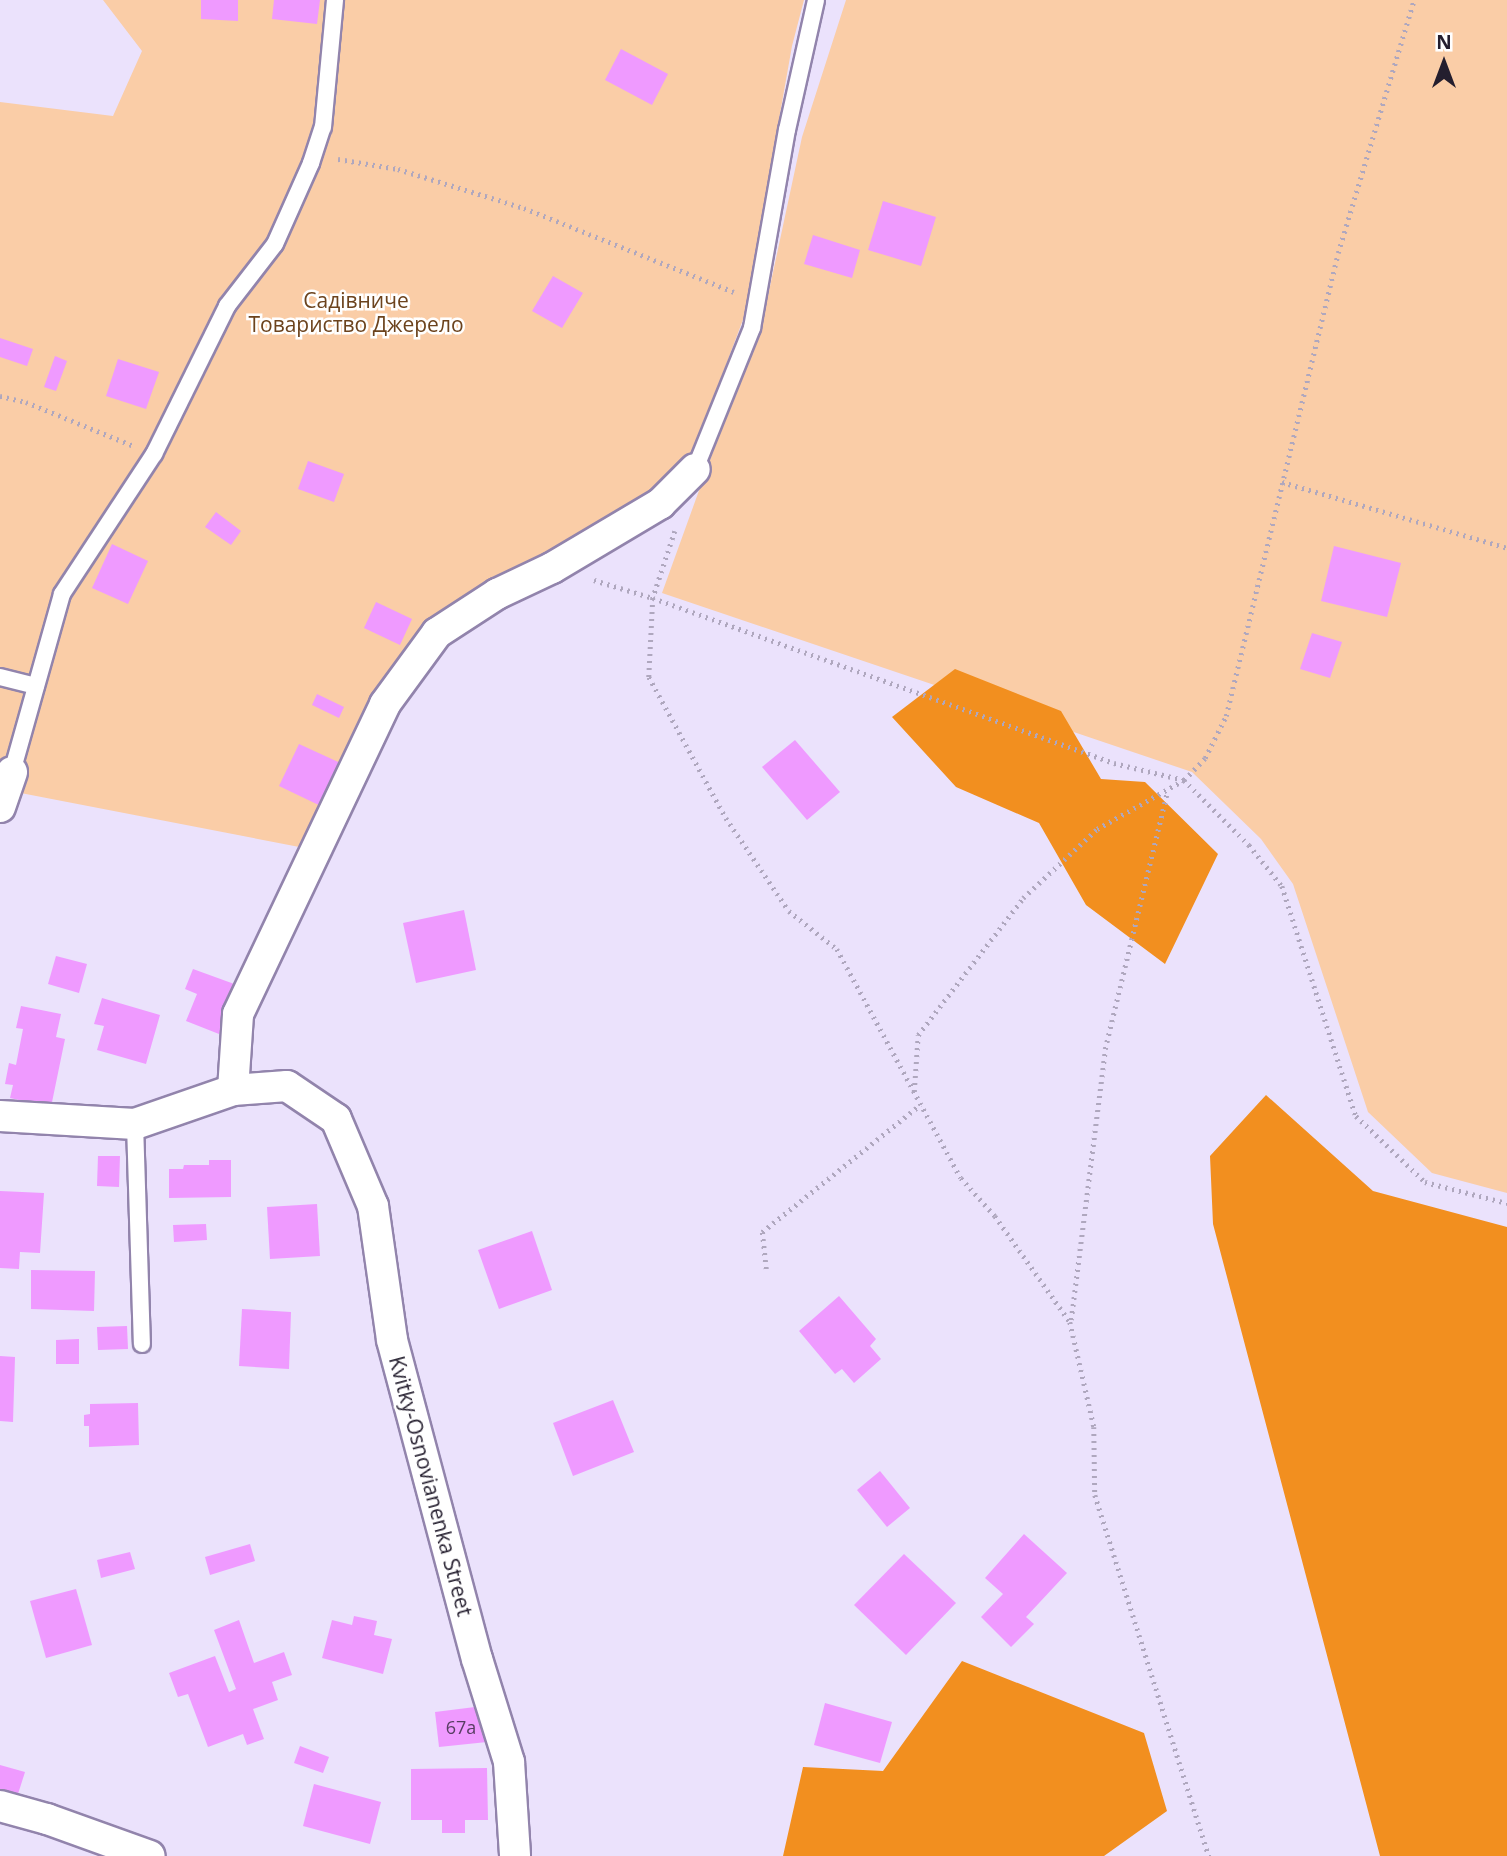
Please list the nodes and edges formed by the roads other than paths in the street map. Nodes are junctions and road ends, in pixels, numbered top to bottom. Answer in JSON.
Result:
{"nodes":[{"id":1,"x":335,"y":0,"type":"edge"},
{"id":2,"x":816,"y":0,"type":"edge"},
{"id":3,"x":695,"y":469,"type":"joint"},
{"id":4,"x":0,"y":677,"type":"edge"},
{"id":5,"x":36,"y":686,"type":"junction"},
{"id":6,"x":12,"y":772,"type":"joint"},
{"id":7,"x":0,"y":807,"type":"edge"},
{"id":8,"x":233,"y":1090,"type":"junction"},
{"id":9,"x":0,"y":1116,"type":"edge"},
{"id":10,"x":135,"y":1124,"type":"junction"},
{"id":11,"x":142,"y":1344,"type":"dead end"},
{"id":12,"x":0,"y":1806,"type":"edge"},
{"id":13,"x":150,"y":1856,"type":"edge"},
{"id":14,"x":514,"y":1856,"type":"edge"}],
"edges":[{"from":1,"to":5,"type":"lane"},
{"from":2,"to":3,"type":"lane"},
{"from":3,"to":8,"type":"street"},
{"from":4,"to":5,"type":"lane"},
{"from":5,"to":6,"type":"lane"},
{"from":6,"to":7,"type":"street"},
{"from":8,"to":10,"type":"street"},
{"from":8,"to":14,"type":"street","name":"Kvitky-Osnovianenka Street"},
{"from":9,"to":10,"type":"street"},
{"from":10,"to":11,"type":"lane"},
{"from":12,"to":13,"type":"street"}]}
